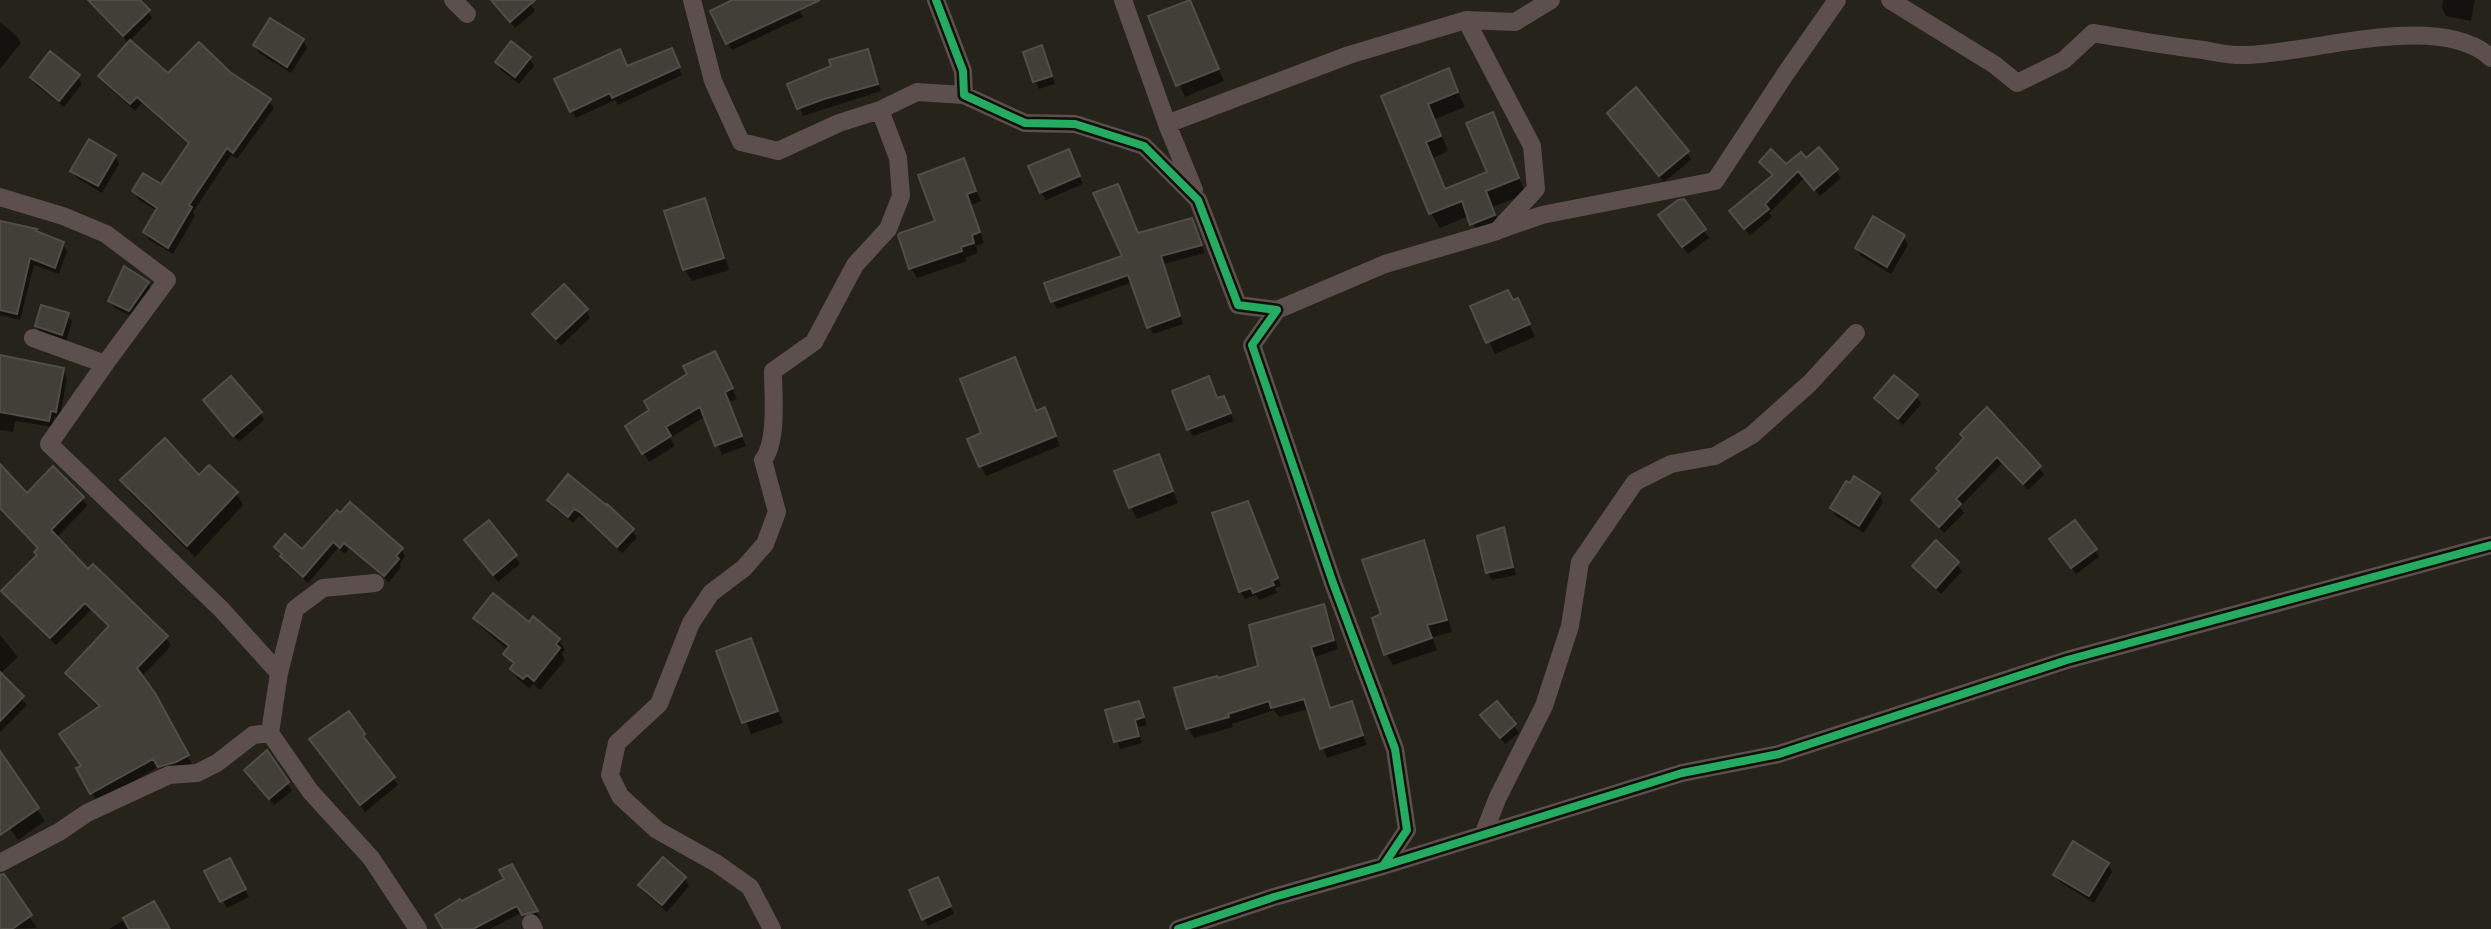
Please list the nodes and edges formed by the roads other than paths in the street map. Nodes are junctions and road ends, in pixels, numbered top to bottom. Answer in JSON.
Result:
{"nodes":[{"id":1,"x":453,"y":0,"type":"edge"},
{"id":2,"x":692,"y":0,"type":"edge"},
{"id":3,"x":936,"y":0,"type":"edge"},
{"id":4,"x":1123,"y":0,"type":"edge"},
{"id":5,"x":1551,"y":0,"type":"edge"},
{"id":6,"x":1837,"y":0,"type":"edge"},
{"id":7,"x":1890,"y":0,"type":"edge"},
{"id":8,"x":467,"y":14,"type":"dead end"},
{"id":9,"x":1466,"y":20,"type":"junction"},
{"id":10,"x":2491,"y":58,"type":"edge"},
{"id":11,"x":964,"y":95,"type":"junction"},
{"id":12,"x":880,"y":110,"type":"junction"},
{"id":13,"x":1167,"y":124,"type":"junction"},
{"id":14,"x":0,"y":197,"type":"edge"},
{"id":15,"x":1198,"y":200,"type":"junction"},
{"id":16,"x":1497,"y":231,"type":"junction"},
{"id":17,"x":1277,"y":310,"type":"junction"},
{"id":18,"x":1856,"y":333,"type":"dead end"},
{"id":19,"x":33,"y":338,"type":"dead end"},
{"id":20,"x":105,"y":364,"type":"junction"},
{"id":21,"x":2491,"y":545,"type":"edge"},
{"id":22,"x":375,"y":583,"type":"dead end"},
{"id":23,"x":279,"y":673,"type":"junction"},
{"id":24,"x":270,"y":733,"type":"junction"},
{"id":25,"x":1483,"y":835,"type":"junction"},
{"id":26,"x":0,"y":863,"type":"edge"},
{"id":27,"x":1383,"y":866,"type":"junction"},
{"id":28,"x":418,"y":929,"type":"edge"},
{"id":29,"x":772,"y":929,"type":"edge"},
{"id":30,"x":1178,"y":929,"type":"edge"}],
"edges":[{"from":1,"to":8,"type":"street"},
{"from":2,"to":12,"type":"street"},
{"from":3,"to":11,"type":"street"},
{"from":4,"to":13,"type":"street"},
{"from":5,"to":9,"type":"street"},
{"from":6,"to":16,"type":"street"},
{"from":7,"to":10,"type":"street"},
{"from":9,"to":13,"type":"street"},
{"from":9,"to":16,"type":"street"},
{"from":11,"to":12,"type":"street"},
{"from":11,"to":15,"type":"street"},
{"from":12,"to":29,"type":"street"},
{"from":13,"to":15,"type":"street"},
{"from":14,"to":20,"type":"street"},
{"from":15,"to":17,"type":"street"},
{"from":16,"to":17,"type":"street"},
{"from":17,"to":27,"type":"street"},
{"from":18,"to":25,"type":"street"},
{"from":19,"to":20,"type":"street"},
{"from":20,"to":23,"type":"street"},
{"from":21,"to":25,"type":"street"},
{"from":22,"to":23,"type":"street"},
{"from":23,"to":24,"type":"street"},
{"from":24,"to":26,"type":"street"},
{"from":24,"to":28,"type":"street"},
{"from":25,"to":27,"type":"street"},
{"from":27,"to":30,"type":"street"}]}
